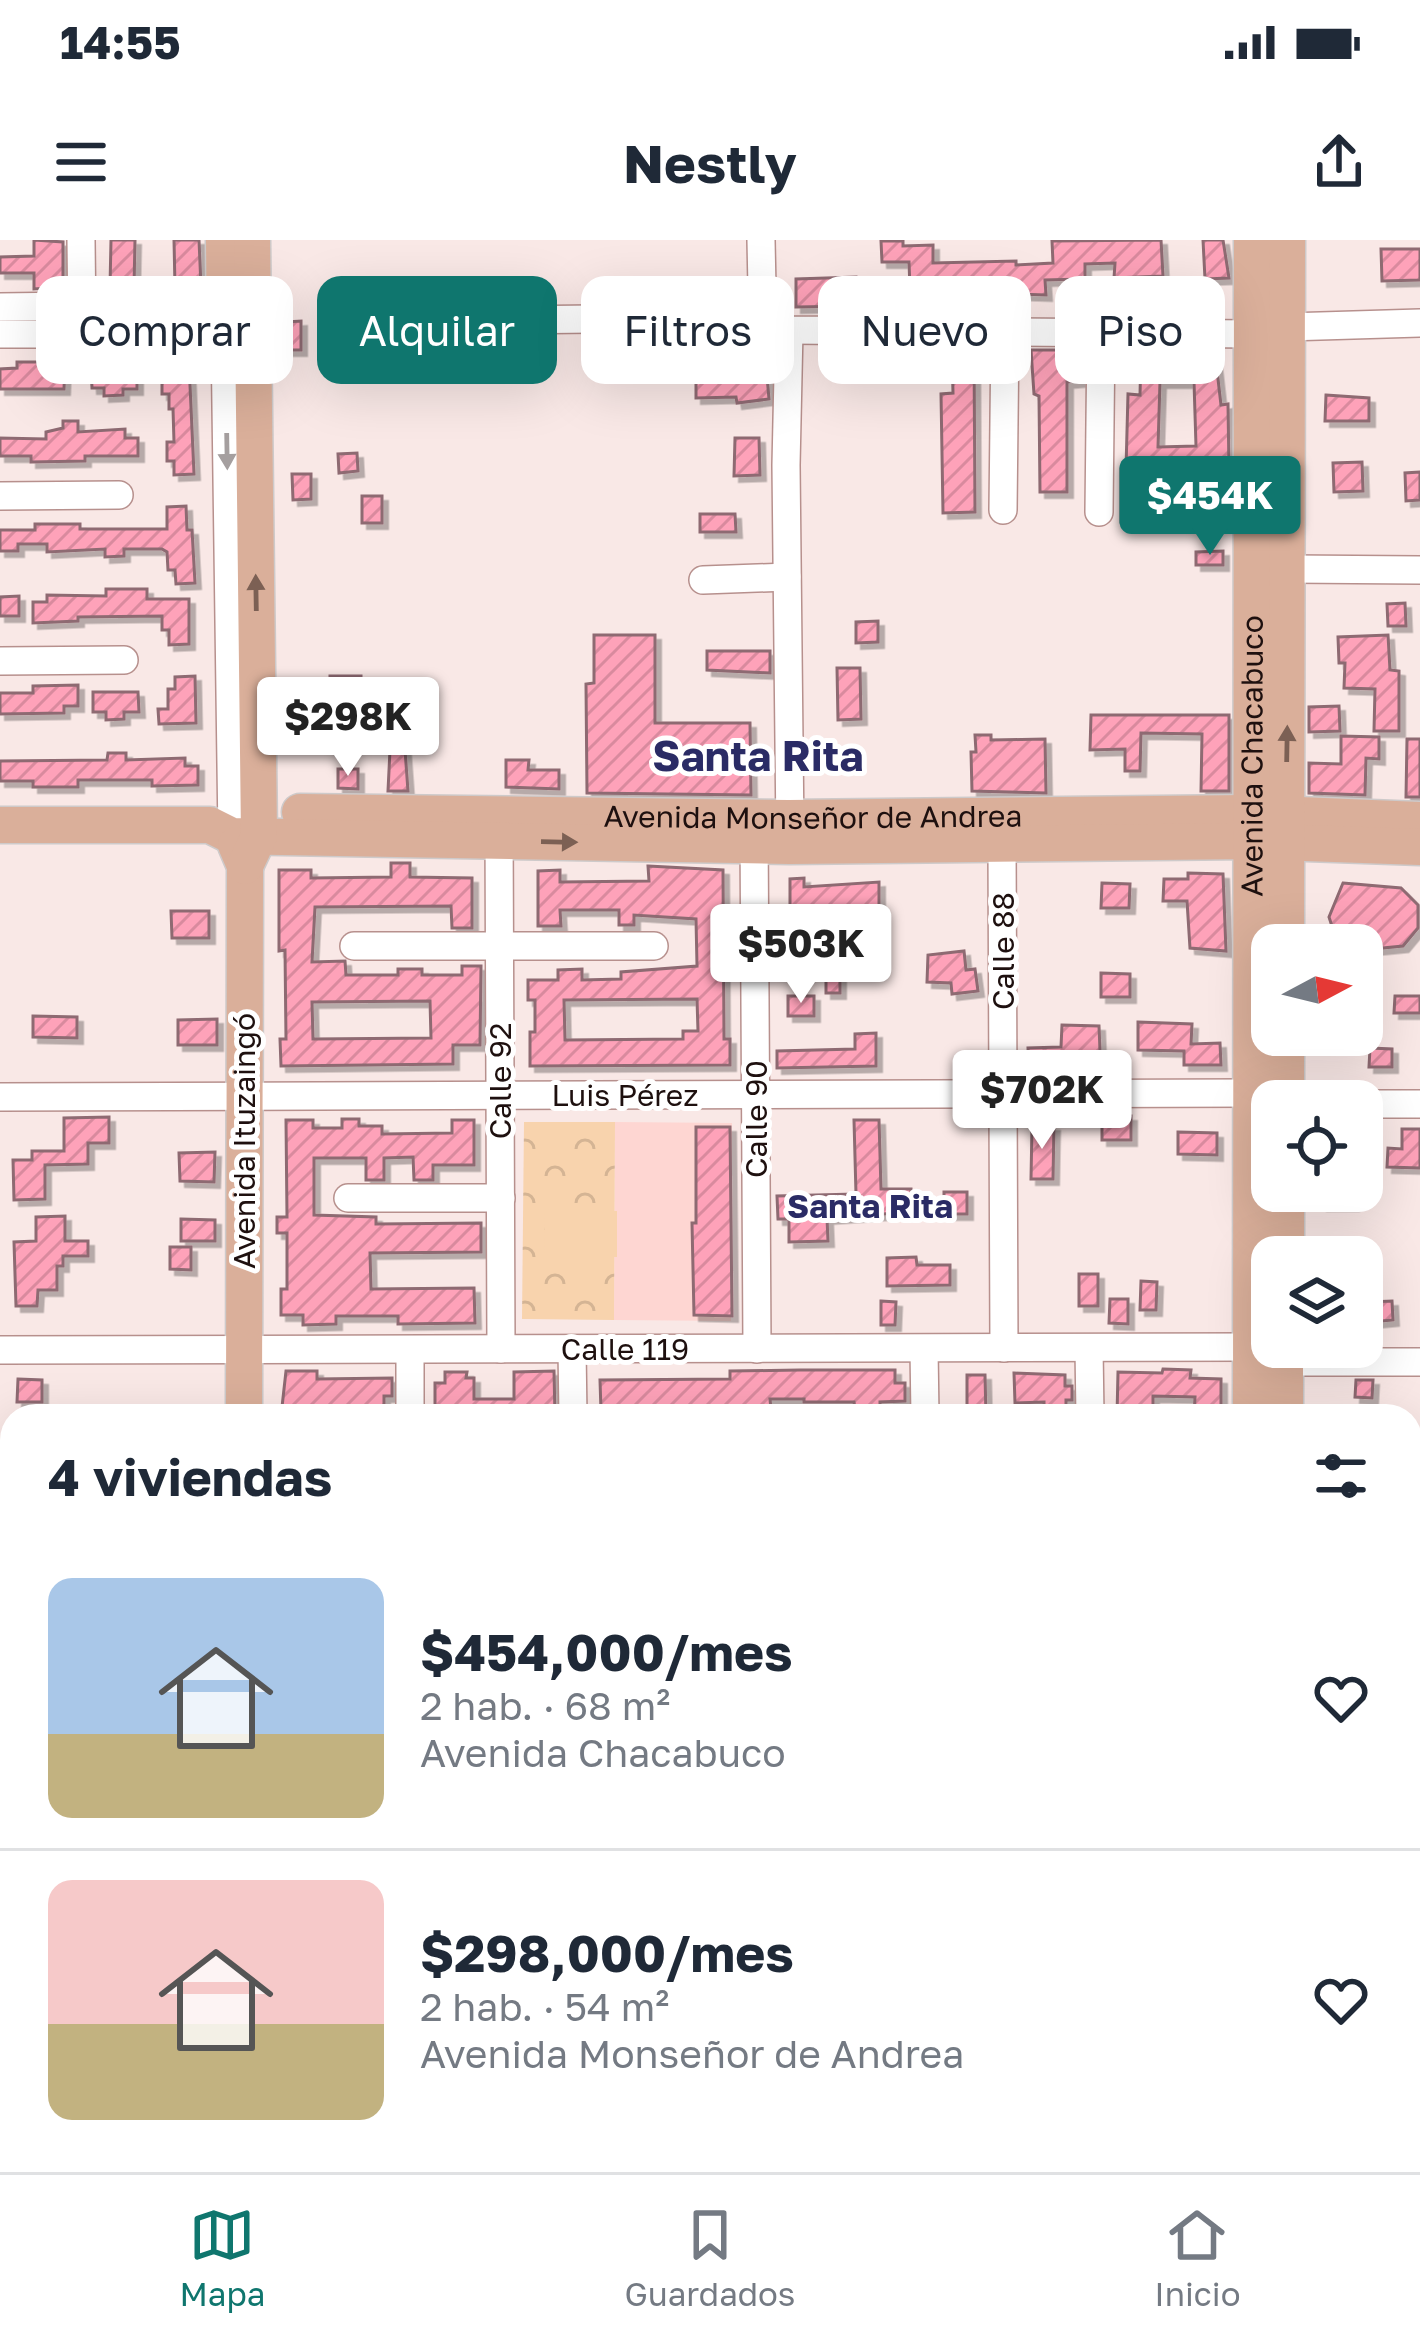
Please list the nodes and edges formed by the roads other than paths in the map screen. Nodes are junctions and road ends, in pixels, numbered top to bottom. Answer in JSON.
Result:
{"nodes":[{"id":1,"x":81,"y":240,"type":"edge"},
{"id":2,"x":224,"y":240,"type":"edge"},
{"id":3,"x":252,"y":240,"type":"edge"},
{"id":4,"x":761,"y":240,"type":"edge"},
{"id":5,"x":1252,"y":240,"type":"edge"},
{"id":6,"x":1287,"y":240,"type":"edge"},
{"id":7,"x":81,"y":276,"type":"edge"},
{"id":8,"x":224,"y":276,"type":"edge"},
{"id":9,"x":762,"y":276,"type":"edge"},
{"id":10,"x":0,"y":307,"type":"edge"},
{"id":11,"x":36,"y":313,"type":"edge"},
{"id":12,"x":1420,"y":323,"type":"edge"},
{"id":13,"x":36,"y":328,"type":"edge"},
{"id":14,"x":1269,"y":330,"type":"junction"},
{"id":15,"x":1225,"y":331,"type":"edge"},
{"id":16,"x":0,"y":334,"type":"edge"},
{"id":17,"x":226,"y":384,"type":"edge"},
{"id":18,"x":781,"y":384,"type":"edge"},
{"id":19,"x":1004,"y":384,"type":"edge"},
{"id":20,"x":1100,"y":384,"type":"edge"},
{"id":21,"x":119,"y":495,"type":"dead end"},
{"id":22,"x":0,"y":496,"type":"edge"},
{"id":23,"x":1003,"y":510,"type":"dead end"},
{"id":24,"x":1099,"y":512,"type":"dead end"},
{"id":25,"x":1288,"y":569,"type":"junction"},
{"id":26,"x":1420,"y":570,"type":"edge"},
{"id":27,"x":787,"y":577,"type":"junction"},
{"id":28,"x":703,"y":580,"type":"dead end"},
{"id":29,"x":124,"y":660,"type":"dead end"},
{"id":30,"x":0,"y":661,"type":"edge"},
{"id":31,"x":1420,"y":820,"type":"edge"},
{"id":32,"x":0,"y":825,"type":"edge"},
{"id":33,"x":499,"y":826,"type":"junction"},
{"id":34,"x":1249,"y":827,"type":"junction"},
{"id":35,"x":1286,"y":828,"type":"junction"},
{"id":36,"x":239,"y":831,"type":"junction"},
{"id":37,"x":772,"y":832,"type":"junction"},
{"id":38,"x":1002,"y":842,"type":"junction"},
{"id":39,"x":1420,"y":847,"type":"edge"},
{"id":40,"x":1286,"y":924,"type":"edge"},
{"id":41,"x":354,"y":946,"type":"dead end"},
{"id":42,"x":500,"y":946,"type":"junction"},
{"id":43,"x":654,"y":946,"type":"dead end"},
{"id":44,"x":1267,"y":1080,"type":"edge"},
{"id":45,"x":244,"y":1094,"type":"junction"},
{"id":46,"x":1004,"y":1094,"type":"junction"},
{"id":47,"x":756,"y":1095,"type":"junction"},
{"id":48,"x":0,"y":1096,"type":"edge"},
{"id":49,"x":500,"y":1096,"type":"junction"},
{"id":50,"x":1251,"y":1097,"type":"edge"},
{"id":51,"x":1383,"y":1104,"type":"edge"},
{"id":52,"x":1420,"y":1104,"type":"edge"},
{"id":53,"x":348,"y":1198,"type":"dead end"},
{"id":54,"x":501,"y":1198,"type":"junction"},
{"id":55,"x":924,"y":1348,"type":"junction"},
{"id":56,"x":1004,"y":1348,"type":"junction"},
{"id":57,"x":1089,"y":1348,"type":"junction"},
{"id":58,"x":501,"y":1349,"type":"junction"},
{"id":59,"x":572,"y":1349,"type":"junction"},
{"id":60,"x":757,"y":1349,"type":"junction"},
{"id":61,"x":244,"y":1350,"type":"junction"},
{"id":62,"x":410,"y":1350,"type":"junction"},
{"id":63,"x":0,"y":1351,"type":"edge"},
{"id":64,"x":1251,"y":1352,"type":"edge"},
{"id":65,"x":1383,"y":1359,"type":"edge"},
{"id":66,"x":1420,"y":1362,"type":"edge"},
{"id":67,"x":1268,"y":1368,"type":"edge"},
{"id":68,"x":1277,"y":1368,"type":"edge"},
{"id":69,"x":244,"y":1404,"type":"edge"},
{"id":70,"x":410,"y":1404,"type":"edge"},
{"id":71,"x":573,"y":1404,"type":"edge"},
{"id":72,"x":925,"y":1404,"type":"edge"},
{"id":73,"x":1090,"y":1404,"type":"edge"},
{"id":74,"x":1255,"y":1404,"type":"edge"},
{"id":75,"x":1284,"y":1404,"type":"edge"}],
"edges":[{"from":1,"to":7,"type":"street"},
{"from":2,"to":8,"type":"main road","name":"Avenida Ituzaingó"},
{"from":36,"to":3,"type":"main road","name":"Avenida Ituzaingó","one_way":true},
{"from":4,"to":9,"type":"street","name":"Calle 90"},
{"from":5,"to":14,"type":"main road","name":"Avenida Chacabuco"},
{"from":6,"to":14,"type":"main road","name":"Avenida Chacabuco"},
{"from":10,"to":11,"type":"street"},
{"from":12,"to":14,"type":"street"},
{"from":13,"to":16,"type":"street"},
{"from":14,"to":15,"type":"street"},
{"from":14,"to":25,"type":"main road","name":"Avenida Chacabuco"},
{"from":14,"to":34,"type":"main road","name":"Avenida Chacabuco"},
{"from":17,"to":36,"type":"street","name":"Avenida Ituzaingó","one_way":true},
{"from":18,"to":27,"type":"street","name":"Calle 90"},
{"from":19,"to":23,"type":"street"},
{"from":20,"to":24,"type":"street"},
{"from":21,"to":22,"type":"street"},
{"from":25,"to":26,"type":"street"},
{"from":35,"to":25,"type":"main road","name":"Avenida Chacabuco","one_way":true},
{"from":27,"to":28,"type":"street"},
{"from":27,"to":37,"type":"street","name":"Calle 90"},
{"from":29,"to":30,"type":"street"},
{"from":31,"to":35,"type":"main road","name":"Avenida Monseñor de Andrea"},
{"from":32,"to":36,"type":"main road","name":"Avenida Monseñor de Andrea"},
{"from":33,"to":36,"type":"main road","name":"Avenida Monseñor de Andrea"},
{"from":33,"to":37,"type":"main road","name":"Avenida Monseñor de Andrea"},
{"from":33,"to":42,"type":"street","name":"Calle 92"},
{"from":34,"to":35,"type":"main road","name":"Avenida Monseñor de Andrea"},
{"from":34,"to":37,"type":"main road","name":"Avenida Monseñor de Andrea"},
{"from":34,"to":38,"type":"main road","name":"Avenida Monseñor de Andrea"},
{"from":34,"to":44,"type":"main road","name":"Avenida Chacabuco"},
{"from":35,"to":39,"type":"main road","name":"Avenida Monseñor de Andrea"},
{"from":35,"to":40,"type":"main road","name":"Avenida Chacabuco"},
{"from":36,"to":45,"type":"main road","name":"Avenida Ituzaingó"},
{"from":37,"to":38,"type":"main road","name":"Avenida Monseñor de Andrea"},
{"from":37,"to":47,"type":"street","name":"Calle 90"},
{"from":38,"to":46,"type":"street","name":"Calle 88"},
{"from":41,"to":42,"type":"street"},
{"from":42,"to":43,"type":"street"},
{"from":42,"to":49,"type":"street","name":"Calle 92"},
{"from":45,"to":48,"type":"street","name":"Luis Pérez"},
{"from":45,"to":49,"type":"street","name":"Luis Pérez"},
{"from":45,"to":61,"type":"main road","name":"Avenida Ituzaingó"},
{"from":46,"to":47,"type":"street","name":"Luis Pérez"},
{"from":46,"to":50,"type":"street","name":"Luis Pérez"},
{"from":46,"to":56,"type":"street","name":"Calle 88"},
{"from":47,"to":49,"type":"street","name":"Luis Pérez"},
{"from":47,"to":60,"type":"street","name":"Calle 90"},
{"from":49,"to":54,"type":"street","name":"Calle 92"},
{"from":51,"to":52,"type":"street"},
{"from":53,"to":54,"type":"street"},
{"from":54,"to":58,"type":"street","name":"Calle 92"},
{"from":55,"to":56,"type":"street","name":"Calle 119"},
{"from":55,"to":60,"type":"street","name":"Calle 119"},
{"from":55,"to":72,"type":"street"},
{"from":56,"to":57,"type":"street","name":"Calle 119"},
{"from":57,"to":64,"type":"street","name":"Calle 119"},
{"from":57,"to":73,"type":"street"},
{"from":58,"to":59,"type":"street","name":"Calle 119"},
{"from":58,"to":62,"type":"street","name":"Calle 119"},
{"from":59,"to":60,"type":"street","name":"Calle 119"},
{"from":59,"to":71,"type":"street"},
{"from":61,"to":62,"type":"street","name":"Calle 119"},
{"from":61,"to":63,"type":"street","name":"Calle 119"},
{"from":61,"to":69,"type":"main road","name":"Avenida Ituzaingó"},
{"from":62,"to":70,"type":"street"},
{"from":65,"to":66,"type":"street","name":"Calle 119"},
{"from":67,"to":74,"type":"main road","name":"Avenida Chacabuco"},
{"from":68,"to":75,"type":"main road","name":"Avenida Chacabuco"}]}
